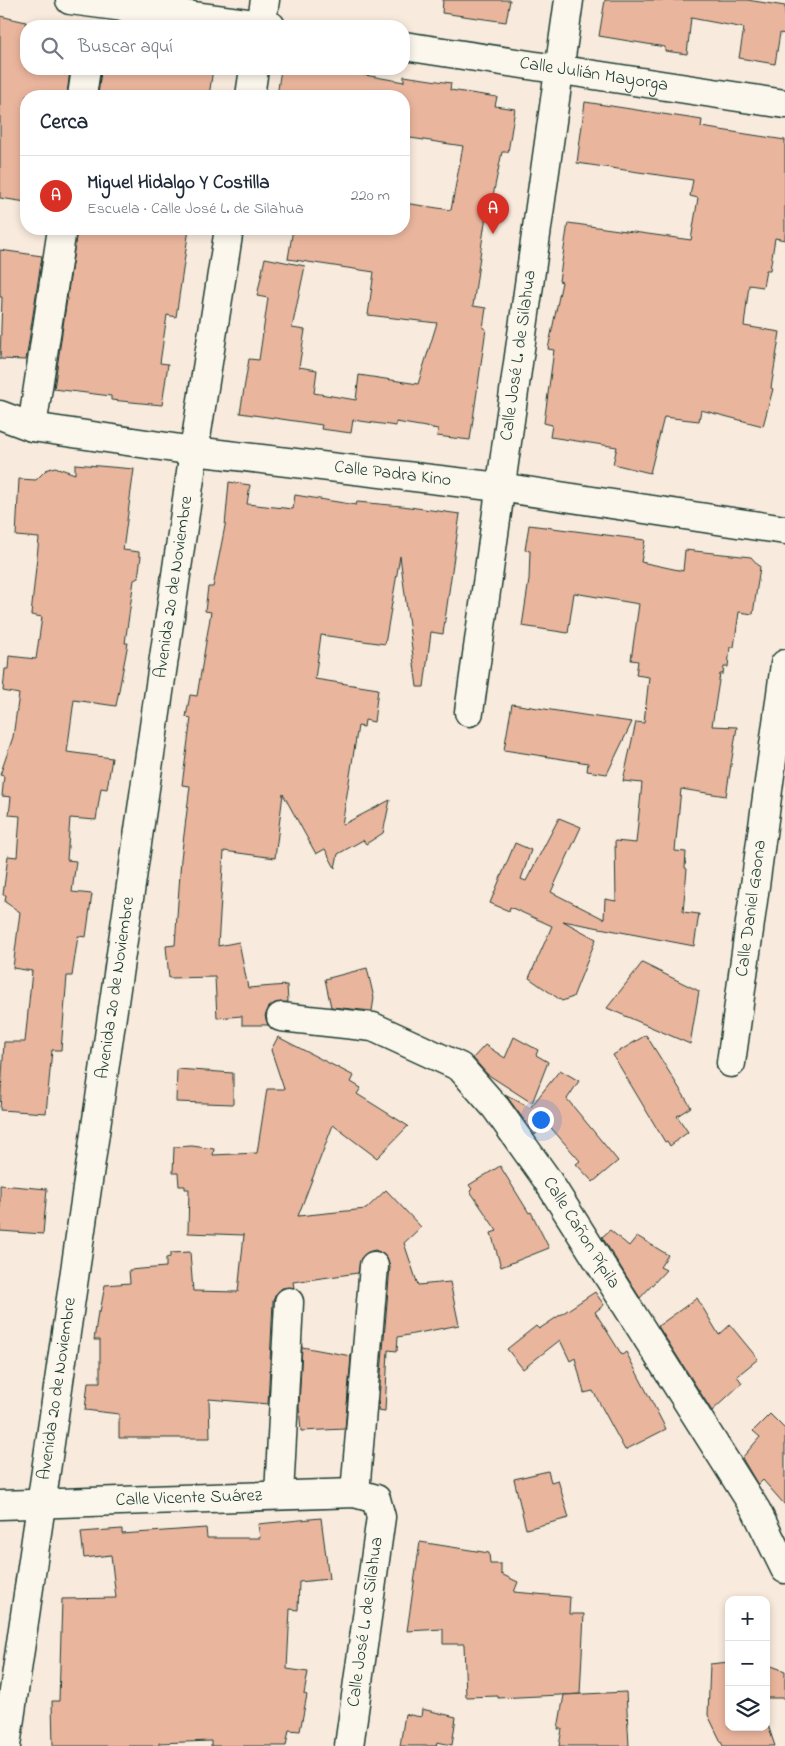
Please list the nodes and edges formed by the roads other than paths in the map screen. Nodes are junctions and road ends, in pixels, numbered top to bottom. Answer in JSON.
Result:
{"nodes":[{"id":1,"x":569,"y":0,"type":"edge"},
{"id":2,"x":88,"y":7,"type":"edge"},
{"id":3,"x":264,"y":19,"type":"edge"},
{"id":4,"x":410,"y":47,"type":"edge"},
{"id":5,"x":559,"y":69,"type":"junction"},
{"id":6,"x":85,"y":75,"type":"edge"},
{"id":7,"x":253,"y":75,"type":"edge"},
{"id":8,"x":83,"y":90,"type":"edge"},
{"id":9,"x":251,"y":90,"type":"edge"},
{"id":10,"x":785,"y":104,"type":"edge"},
{"id":11,"x":61,"y":235,"type":"edge"},
{"id":12,"x":228,"y":235,"type":"edge"},
{"id":13,"x":0,"y":420,"type":"edge"},
{"id":14,"x":32,"y":427,"type":"junction"},
{"id":15,"x":194,"y":451,"type":"junction"},
{"id":16,"x":499,"y":487,"type":"junction"},
{"id":17,"x":785,"y":530,"type":"edge"},
{"id":18,"x":785,"y":664,"type":"edge"},
{"id":19,"x":468,"y":712,"type":"dead end"},
{"id":20,"x":281,"y":1018,"type":"dead end"},
{"id":21,"x":731,"y":1063,"type":"dead end"},
{"id":22,"x":374,"y":1266,"type":"dead end"},
{"id":23,"x":289,"y":1302,"type":"dead end"},
{"id":24,"x":279,"y":1495,"type":"junction"},
{"id":25,"x":365,"y":1496,"type":"junction"},
{"id":26,"x":41,"y":1503,"type":"junction"},
{"id":27,"x":0,"y":1505,"type":"edge"},
{"id":28,"x":785,"y":1568,"type":"edge"},
{"id":29,"x":6,"y":1746,"type":"edge"},
{"id":30,"x":348,"y":1746,"type":"edge"}],
"edges":[{"from":1,"to":5,"type":"street","name":"Calle José L. de Silahua"},
{"from":2,"to":3,"type":"street"},
{"from":4,"to":5,"type":"street","name":"Calle Julián Mayorga"},
{"from":5,"to":10,"type":"street","name":"Calle Julián Mayorga"},
{"from":5,"to":16,"type":"street","name":"Calle José L. de Silahua"},
{"from":6,"to":8,"type":"street"},
{"from":7,"to":9,"type":"street"},
{"from":11,"to":14,"type":"street"},
{"from":12,"to":15,"type":"street","name":"Avenida 20 de Noviembre"},
{"from":13,"to":14,"type":"street","name":"Calle Padra Kino"},
{"from":14,"to":15,"type":"street","name":"Calle Padra Kino"},
{"from":15,"to":16,"type":"street","name":"Calle Padra Kino"},
{"from":15,"to":26,"type":"street","name":"Avenida 20 de Noviembre"},
{"from":16,"to":17,"type":"street","name":"Calle Padra Kino"},
{"from":16,"to":19,"type":"street","name":"Calle José L. de Silahua"},
{"from":18,"to":21,"type":"street","name":"Calle Daniel Gaona"},
{"from":20,"to":28,"type":"street","name":"Calle Cañon Pípila"},
{"from":22,"to":25,"type":"street","name":"Calle José L. de Silahua"},
{"from":23,"to":24,"type":"street"},
{"from":24,"to":25,"type":"street","name":"Calle Vicente Suárez"},
{"from":24,"to":26,"type":"street","name":"Calle Vicente Suárez"},
{"from":25,"to":30,"type":"street","name":"Calle José L. de Silahua"},
{"from":26,"to":27,"type":"street","name":"Calle Vicente Suárez"},
{"from":26,"to":29,"type":"street","name":"Avenida 20 de Noviembre"}]}
